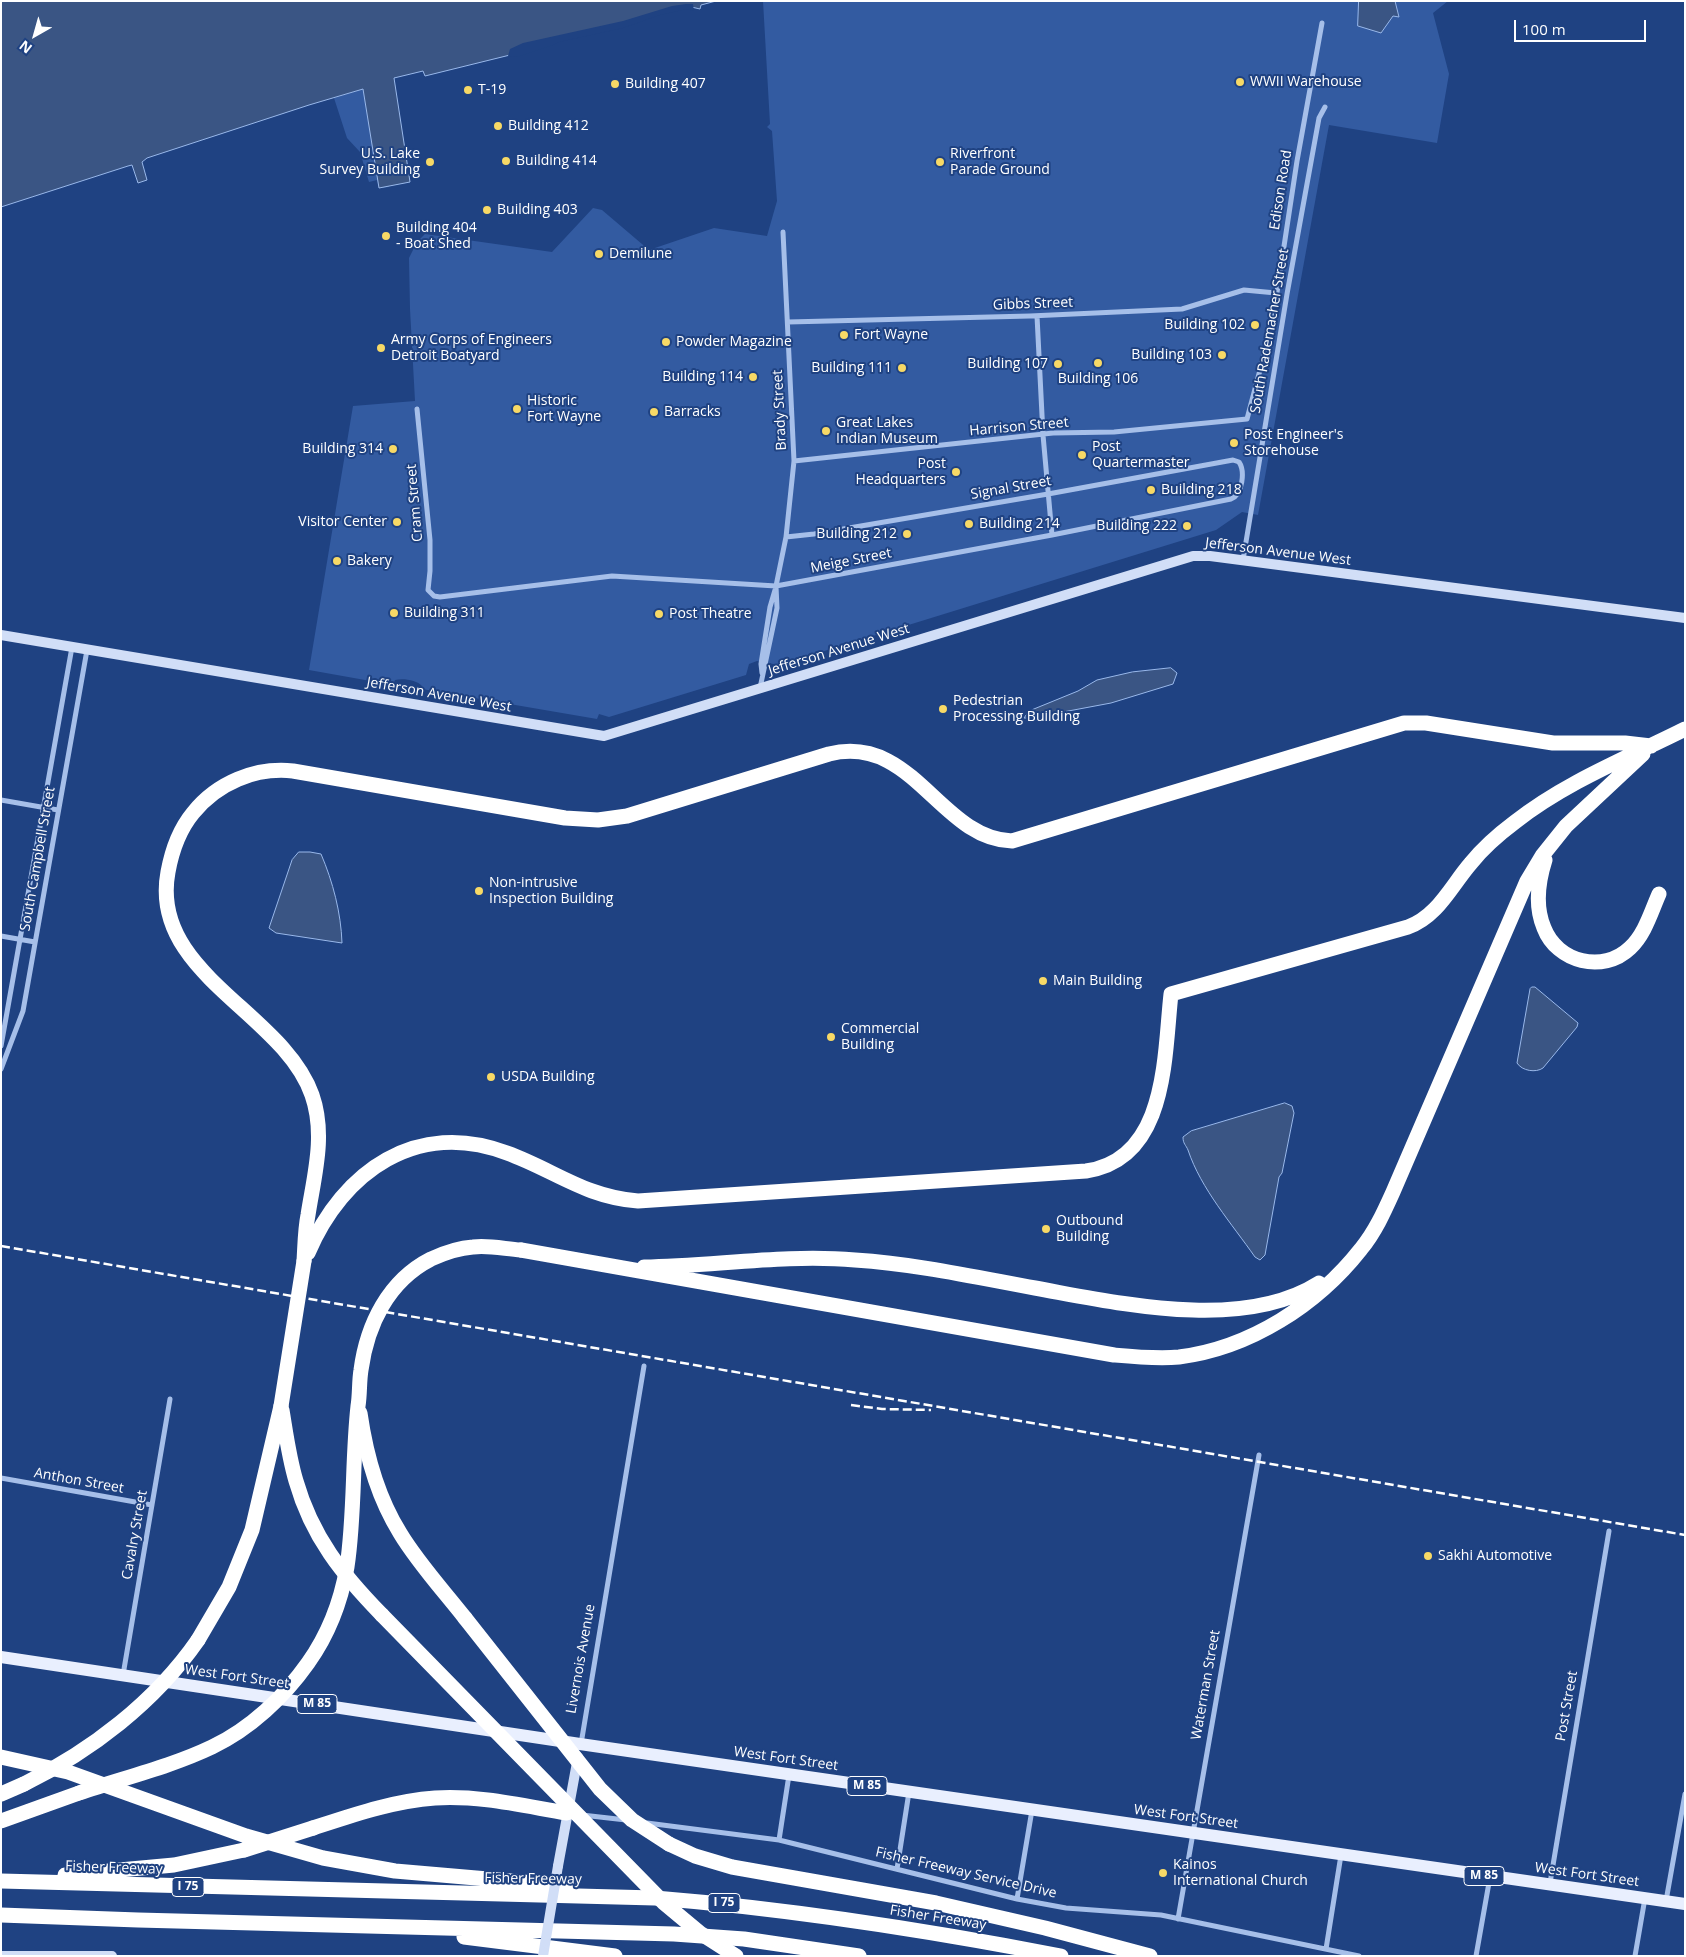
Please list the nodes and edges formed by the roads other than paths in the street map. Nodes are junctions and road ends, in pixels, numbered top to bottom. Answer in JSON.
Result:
{"nodes":[{"id":1,"x":1322,"y":23,"type":"dead end"},
{"id":2,"x":1325,"y":107,"type":"dead end"},
{"id":3,"x":783,"y":232,"type":"dead end"},
{"id":4,"x":1276,"y":293,"type":"junction"},
{"id":5,"x":1037,"y":316,"type":"junction"},
{"id":6,"x":788,"y":322,"type":"junction"},
{"id":7,"x":417,"y":409,"type":"dead end"},
{"id":8,"x":1247,"y":418,"type":"joint"},
{"id":9,"x":1043,"y":434,"type":"junction"},
{"id":10,"x":794,"y":461,"type":"junction"},
{"id":11,"x":1239,"y":462,"type":"joint"},
{"id":12,"x":1048,"y":494,"type":"junction"},
{"id":13,"x":1052,"y":535,"type":"junction"},
{"id":14,"x":786,"y":537,"type":"junction"},
{"id":15,"x":1243,"y":561,"type":"junction"},
{"id":16,"x":776,"y":586,"type":"junction"},
{"id":17,"x":430,"y":594,"type":"joint"},
{"id":18,"x":1685,"y":618,"type":"edge"},
{"id":19,"x":1,"y":635,"type":"edge"},
{"id":20,"x":72,"y":647,"type":"junction"},
{"id":21,"x":87,"y":650,"type":"junction"},
{"id":22,"x":760,"y":688,"type":"junction"},
{"id":23,"x":1685,"y":729,"type":"edge"},
{"id":24,"x":1651,"y":746,"type":"junction"},
{"id":25,"x":1,"y":800,"type":"edge"},
{"id":26,"x":44,"y":807,"type":"junction"},
{"id":27,"x":58,"y":810,"type":"junction"},
{"id":28,"x":1554,"y":840,"type":"junction"},
{"id":29,"x":1659,"y":894,"type":"dead end"},
{"id":30,"x":1,"y":936,"type":"edge"},
{"id":31,"x":21,"y":939,"type":"junction"},
{"id":32,"x":35,"y":942,"type":"junction"},
{"id":33,"x":1,"y":1046,"type":"edge"},
{"id":34,"x":1,"y":1069,"type":"edge"},
{"id":35,"x":304,"y":1261,"type":"junction"},
{"id":36,"x":1346,"y":1266,"type":"junction"},
{"id":37,"x":607,"y":1267,"type":"junction"},
{"id":38,"x":644,"y":1366,"type":"dead end"},
{"id":39,"x":170,"y":1399,"type":"dead end"},
{"id":40,"x":359,"y":1404,"type":"junction"},
{"id":41,"x":281,"y":1406,"type":"junction"},
{"id":42,"x":1258,"y":1456,"type":"dead end"},
{"id":43,"x":1,"y":1478,"type":"edge"},
{"id":44,"x":152,"y":1505,"type":"junction"},
{"id":45,"x":1609,"y":1531,"type":"dead end"},
{"id":46,"x":1,"y":1657,"type":"edge"},
{"id":47,"x":123,"y":1675,"type":"junction"},
{"id":48,"x":580,"y":1744,"type":"junction"},
{"id":49,"x":1,"y":1757,"type":"edge"},
{"id":50,"x":789,"y":1775,"type":"junction"},
{"id":51,"x":909,"y":1792,"type":"junction"},
{"id":52,"x":1,"y":1794,"type":"edge"},
{"id":53,"x":1685,"y":1794,"type":"edge"},
{"id":54,"x":1032,"y":1810,"type":"junction"},
{"id":55,"x":567,"y":1813,"type":"junction"},
{"id":56,"x":1,"y":1821,"type":"edge"},
{"id":57,"x":1193,"y":1833,"type":"junction"},
{"id":58,"x":779,"y":1840,"type":"junction"},
{"id":59,"x":1341,"y":1855,"type":"junction"},
{"id":60,"x":897,"y":1870,"type":"junction"},
{"id":61,"x":1490,"y":1877,"type":"junction"},
{"id":62,"x":1,"y":1880,"type":"edge"},
{"id":63,"x":1549,"y":1886,"type":"junction"},
{"id":64,"x":655,"y":1898,"type":"junction"},
{"id":65,"x":1645,"y":1898,"type":"junction"},
{"id":66,"x":1016,"y":1899,"type":"junction"},
{"id":67,"x":1666,"y":1901,"type":"junction"},
{"id":68,"x":1685,"y":1904,"type":"edge"},
{"id":69,"x":4,"y":1915,"type":"edge"},
{"id":70,"x":1178,"y":1919,"type":"junction"},
{"id":71,"x":386,"y":1926,"type":"junction"},
{"id":72,"x":1326,"y":1949,"type":"junction"},
{"id":73,"x":77,"y":1955,"type":"edge"},
{"id":74,"x":1,"y":1956,"type":"edge"},
{"id":75,"x":112,"y":1956,"type":"edge"},
{"id":76,"x":543,"y":1956,"type":"edge"},
{"id":77,"x":615,"y":1956,"type":"edge"},
{"id":78,"x":736,"y":1956,"type":"edge"},
{"id":79,"x":858,"y":1956,"type":"edge"},
{"id":80,"x":1061,"y":1956,"type":"edge"},
{"id":81,"x":1150,"y":1956,"type":"edge"},
{"id":82,"x":1359,"y":1956,"type":"edge"},
{"id":83,"x":1476,"y":1956,"type":"edge"},
{"id":84,"x":1635,"y":1956,"type":"edge"}],
"edges":[{"from":1,"to":4,"type":"street","name":"Edison Road"},
{"from":2,"to":15,"type":"street","name":"South Rademacher Street"},
{"from":3,"to":6,"type":"street","name":"Brady Street"},
{"from":4,"to":5,"type":"street","name":"Gibbs Street"},
{"from":4,"to":8,"type":"street","name":"Edison Road"},
{"from":5,"to":6,"type":"street","name":"Gibbs Street"},
{"from":5,"to":9,"type":"street"},
{"from":6,"to":10,"type":"street","name":"Brady Street"},
{"from":7,"to":17,"type":"street","name":"Cram Street"},
{"from":8,"to":9,"type":"street","name":"Harrison Street"},
{"from":9,"to":10,"type":"street","name":"Harrison Street"},
{"from":9,"to":12,"type":"street"},
{"from":10,"to":14,"type":"street","name":"Brady Street"},
{"from":11,"to":12,"type":"street","name":"Signal Street"},
{"from":11,"to":13,"type":"street","name":"Meige Street"},
{"from":12,"to":13,"type":"street"},
{"from":12,"to":14,"type":"street","name":"Signal Street"},
{"from":13,"to":16,"type":"street","name":"Meige Street"},
{"from":14,"to":16,"type":"street","name":"Brady Street"},
{"from":15,"to":18,"type":"main road","name":"Jefferson Avenue West"},
{"from":15,"to":22,"type":"main road","name":"Jefferson Avenue West"},
{"from":16,"to":17,"type":"street","name":"Meige Street"},
{"from":16,"to":22,"type":"street","name":"Brady Street"},
{"from":19,"to":20,"type":"main road","name":"Jefferson Avenue West"},
{"from":20,"to":21,"type":"main road","name":"Jefferson Avenue West"},
{"from":20,"to":26,"type":"street","name":"South Campbell Street"},
{"from":21,"to":22,"type":"main road","name":"Jefferson Avenue West"},
{"from":21,"to":27,"type":"street","name":"South Campbell Street"},
{"from":23,"to":24,"type":"highway"},
{"from":24,"to":28,"type":"highway"},
{"from":24,"to":35,"type":"highway"},
{"from":24,"to":35,"type":"highway"},
{"from":25,"to":26,"type":"street"},
{"from":26,"to":27,"type":"street"},
{"from":26,"to":31,"type":"street","name":"South Campbell Street"},
{"from":27,"to":32,"type":"street","name":"South Campbell Street"},
{"from":28,"to":29,"type":"highway"},
{"from":28,"to":36,"type":"highway"},
{"from":30,"to":31,"type":"street"},
{"from":31,"to":32,"type":"street"},
{"from":31,"to":33,"type":"street","name":"South Campbell Street"},
{"from":32,"to":34,"type":"street","name":"South Campbell Street"},
{"from":35,"to":41,"type":"highway","bridge":true},
{"from":36,"to":37,"type":"highway"},
{"from":36,"to":37,"type":"highway"},
{"from":37,"to":40,"type":"highway","bridge":true},
{"from":38,"to":48,"type":"street","name":"Livernois Avenue"},
{"from":39,"to":44,"type":"street","name":"Cavalry Street"},
{"from":40,"to":56,"type":"highway","bridge":true},
{"from":40,"to":81,"type":"highway","bridge":true},
{"from":41,"to":52,"type":"highway","bridge":true},
{"from":41,"to":78,"type":"highway","bridge":true},
{"from":42,"to":57,"type":"street","name":"Waterman Street"},
{"from":43,"to":44,"type":"street","name":"Anthon Street"},
{"from":44,"to":47,"type":"street","name":"Cavalry Street"},
{"from":45,"to":63,"type":"street","name":"Post Street"},
{"from":46,"to":47,"type":"main road","name":"West Fort Street","number":"M 85"},
{"from":47,"to":48,"type":"main road","name":"West Fort Street","number":"M 85"},
{"from":48,"to":50,"type":"main road","name":"West Fort Street","number":"M 85"},
{"from":48,"to":55,"type":"main road","name":"Livernois Avenue"},
{"from":49,"to":64,"type":"highway"},
{"from":50,"to":51,"type":"main road","name":"West Fort Street","number":"M 85"},
{"from":50,"to":58,"type":"street"},
{"from":51,"to":54,"type":"main road","name":"West Fort Street","number":"M 85"},
{"from":51,"to":60,"type":"street"},
{"from":53,"to":67,"type":"street"},
{"from":54,"to":57,"type":"main road","name":"West Fort Street","number":"M 85"},
{"from":54,"to":66,"type":"street"},
{"from":55,"to":58,"type":"street","name":"Fisher Freeway Service Drive"},
{"from":55,"to":62,"type":"highway","bridge":true},
{"from":55,"to":76,"type":"main road","name":"Livernois Avenue","bridge":true},
{"from":57,"to":59,"type":"main road","name":"West Fort Street","number":"M 85"},
{"from":57,"to":70,"type":"street","name":"Waterman Street"},
{"from":58,"to":60,"type":"street","name":"Fisher Freeway Service Drive"},
{"from":59,"to":61,"type":"main road","name":"West Fort Street","number":"M 85"},
{"from":59,"to":72,"type":"street"},
{"from":60,"to":66,"type":"street","name":"Fisher Freeway Service Drive"},
{"from":61,"to":63,"type":"main road","name":"West Fort Street","number":"M 85"},
{"from":61,"to":83,"type":"street"},
{"from":62,"to":64,"type":"highway","name":"Fisher Freeway","number":"I 75"},
{"from":63,"to":65,"type":"main road","name":"West Fort Street","number":"M 85"},
{"from":64,"to":80,"type":"highway","name":"Fisher Freeway","number":"I 75"},
{"from":65,"to":67,"type":"main road","name":"West Fort Street","number":"M 85"},
{"from":65,"to":84,"type":"street"},
{"from":66,"to":70,"type":"street","name":"Fisher Freeway Service Drive"},
{"from":67,"to":68,"type":"main road","name":"West Fort Street","number":"M 85"},
{"from":69,"to":71,"type":"highway"},
{"from":70,"to":72,"type":"street","name":"Fisher Freeway Service Drive"},
{"from":71,"to":77,"type":"highway"},
{"from":71,"to":79,"type":"highway"},
{"from":72,"to":82,"type":"street","name":"Fisher Freeway Service Drive"},
{"from":73,"to":74,"type":"main road"},
{"from":73,"to":75,"type":"main road"}]}
